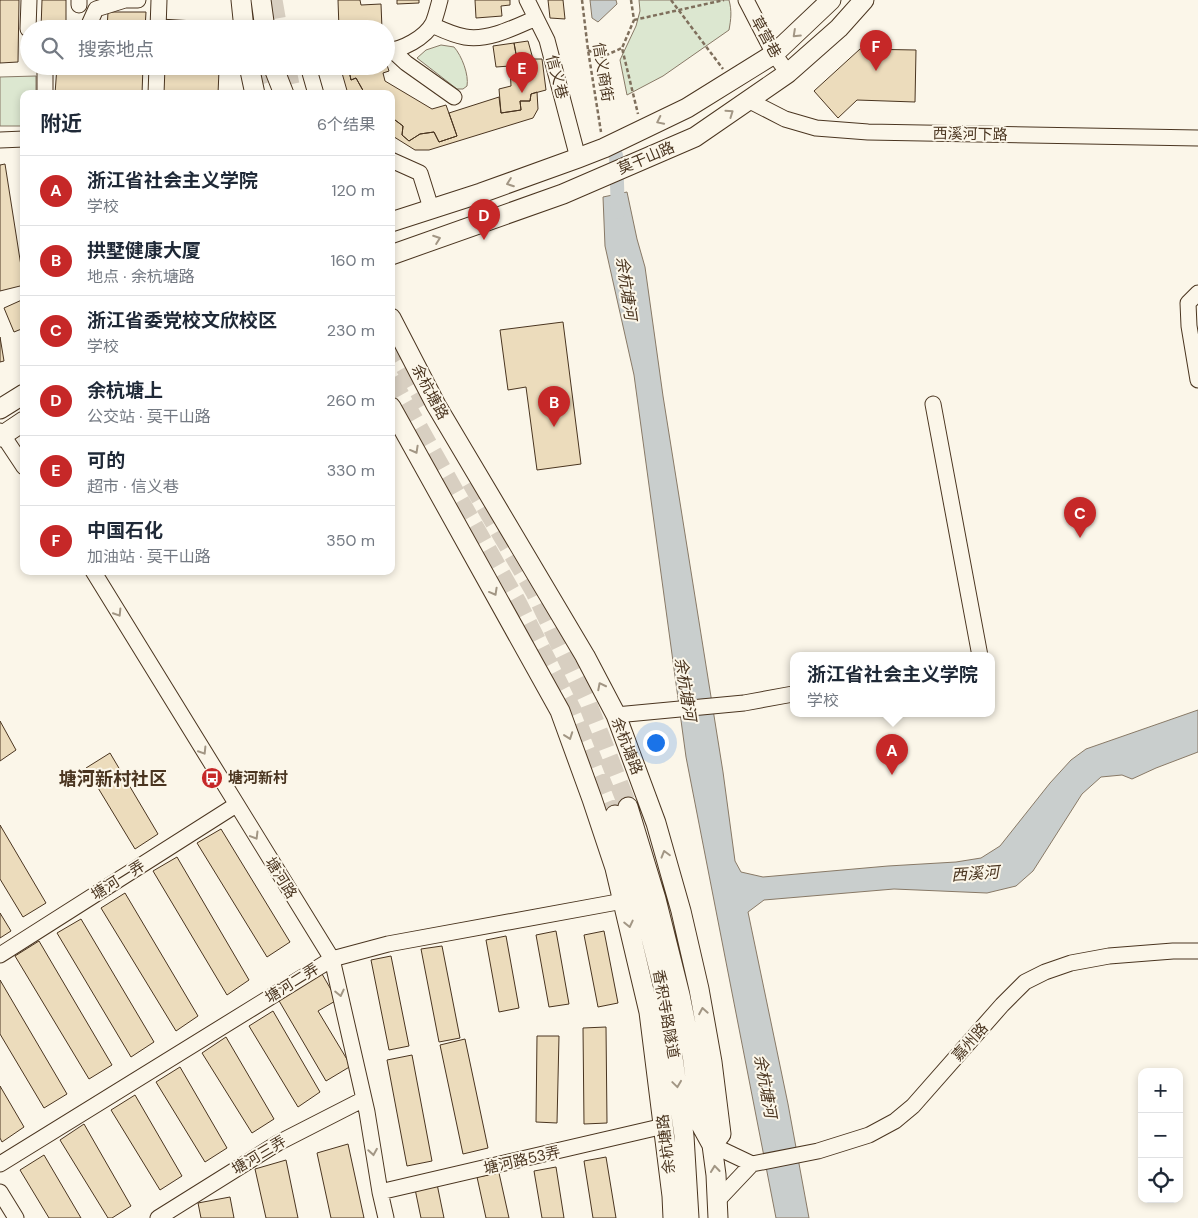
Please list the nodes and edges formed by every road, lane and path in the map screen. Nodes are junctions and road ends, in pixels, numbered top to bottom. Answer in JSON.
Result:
{"nodes":[{"id":1,"x":29,"y":0,"type":"edge"},
{"id":2,"x":138,"y":0,"type":"edge"},
{"id":3,"x":159,"y":0,"type":"edge"},
{"id":4,"x":241,"y":0,"type":"edge"},
{"id":5,"x":261,"y":0,"type":"edge"},
{"id":6,"x":440,"y":0,"type":"edge"},
{"id":7,"x":527,"y":0,"type":"edge"},
{"id":8,"x":582,"y":0,"type":"edge"},
{"id":9,"x":632,"y":0,"type":"edge"},
{"id":10,"x":671,"y":0,"type":"edge"},
{"id":11,"x":724,"y":0,"type":"edge"},
{"id":12,"x":746,"y":0,"type":"edge"},
{"id":13,"x":831,"y":0,"type":"edge"},
{"id":14,"x":864,"y":0,"type":"edge"},
{"id":15,"x":679,"y":10,"type":"junction"},
{"id":16,"x":536,"y":18,"type":"junction"},
{"id":17,"x":28,"y":20,"type":"edge"},
{"id":18,"x":91,"y":20,"type":"edge"},
{"id":19,"x":158,"y":20,"type":"edge"},
{"id":20,"x":243,"y":20,"type":"edge"},
{"id":21,"x":264,"y":20,"type":"edge"},
{"id":22,"x":634,"y":20,"type":"junction"},
{"id":23,"x":432,"y":25,"type":"junction"},
{"id":24,"x":622,"y":48,"type":"junction"},
{"id":25,"x":395,"y":49,"type":"edge"},
{"id":26,"x":588,"y":50,"type":"junction"},
{"id":27,"x":774,"y":54,"type":"junction"},
{"id":28,"x":395,"y":55,"type":"edge"},
{"id":29,"x":788,"y":73,"type":"junction"},
{"id":30,"x":45,"y":75,"type":"edge"},
{"id":31,"x":157,"y":75,"type":"edge"},
{"id":32,"x":251,"y":75,"type":"edge"},
{"id":33,"x":277,"y":75,"type":"edge"},
{"id":34,"x":311,"y":75,"type":"edge"},
{"id":35,"x":731,"y":80,"type":"junction"},
{"id":36,"x":45,"y":90,"type":"edge"},
{"id":37,"x":156,"y":90,"type":"edge"},
{"id":38,"x":255,"y":90,"type":"edge"},
{"id":39,"x":282,"y":90,"type":"edge"},
{"id":40,"x":315,"y":90,"type":"edge"},
{"id":41,"x":454,"y":97,"type":"dead end"},
{"id":42,"x":748,"y":100,"type":"junction"},
{"id":43,"x":642,"y":130,"type":"junction"},
{"id":44,"x":1198,"y":138,"type":"edge"},
{"id":45,"x":20,"y":139,"type":"edge"},
{"id":46,"x":0,"y":140,"type":"edge"},
{"id":47,"x":604,"y":148,"type":"junction"},
{"id":48,"x":578,"y":158,"type":"junction"},
{"id":49,"x":395,"y":162,"type":"edge"},
{"id":50,"x":431,"y":208,"type":"junction"},
{"id":51,"x":395,"y":221,"type":"edge"},
{"id":52,"x":395,"y":254,"type":"edge"},
{"id":53,"x":1198,"y":293,"type":"edge"},
{"id":54,"x":395,"y":326,"type":"edge"},
{"id":55,"x":1198,"y":380,"type":"edge"},
{"id":56,"x":20,"y":396,"type":"edge"},
{"id":57,"x":933,"y":404,"type":"dead end"},
{"id":58,"x":0,"y":408,"type":"edge"},
{"id":59,"x":395,"y":414,"type":"edge"},
{"id":60,"x":20,"y":423,"type":"edge"},
{"id":61,"x":1,"y":434,"type":"edge"},
{"id":62,"x":20,"y":460,"type":"edge"},
{"id":63,"x":95,"y":575,"type":"edge"},
{"id":64,"x":979,"y":652,"type":"edge"},
{"id":65,"x":790,"y":694,"type":"edge"},
{"id":66,"x":616,"y":715,"type":"junction"},
{"id":67,"x":236,"y":805,"type":"junction"},
{"id":68,"x":623,"y":901,"type":"junction"},
{"id":69,"x":1198,"y":951,"type":"edge"},
{"id":70,"x":0,"y":955,"type":"edge"},
{"id":71,"x":332,"y":958,"type":"junction"},
{"id":72,"x":364,"y":1099,"type":"junction"},
{"id":73,"x":664,"y":1126,"type":"junction"},
{"id":74,"x":712,"y":1145,"type":"junction"},
{"id":75,"x":0,"y":1164,"type":"edge"},
{"id":76,"x":752,"y":1164,"type":"junction"},
{"id":77,"x":0,"y":1192,"type":"edge"},
{"id":78,"x":380,"y":1192,"type":"junction"},
{"id":79,"x":717,"y":1210,"type":"edge"},
{"id":80,"x":16,"y":1218,"type":"edge"},
{"id":81,"x":158,"y":1218,"type":"edge"},
{"id":82,"x":386,"y":1218,"type":"edge"},
{"id":83,"x":673,"y":1218,"type":"edge"},
{"id":84,"x":689,"y":1218,"type":"edge"}],
"edges":[{"from":1,"to":17,"type":"street"},
{"from":2,"to":18,"type":"street"},
{"from":3,"to":19,"type":"street"},
{"from":4,"to":20,"type":"main road"},
{"from":5,"to":21,"type":"main road"},
{"from":6,"to":23,"type":"street"},
{"from":7,"to":16,"type":"street","name":"信义巷"},
{"from":8,"to":26,"type":"path","name":"信义商街"},
{"from":9,"to":22,"type":"path","name":"信义商街"},
{"from":10,"to":15,"type":"path"},
{"from":11,"to":15,"type":"path"},
{"from":12,"to":27,"type":"street","name":"草营巷"},
{"from":13,"to":27,"type":"main road","name":"莫干山路","one_way":true},
{"from":14,"to":29,"type":"main road","name":"莫干山路"},
{"from":15,"to":22,"type":"path"},
{"from":15,"to":35,"type":"path"},
{"from":16,"to":23,"type":"street"},
{"from":16,"to":48,"type":"street","name":"信义巷"},
{"from":22,"to":24,"type":"path","name":"信义商街"},
{"from":23,"to":25,"type":"street"},
{"from":24,"to":26,"type":"path"},
{"from":24,"to":43,"type":"path","name":"信义商街"},
{"from":26,"to":47,"type":"path","name":"信义商街"},
{"from":27,"to":29,"type":"street","name":"草营巷"},
{"from":27,"to":35,"type":"main road","name":"莫干山路"},
{"from":28,"to":41,"type":"street"},
{"from":29,"to":42,"type":"main road","name":"莫干山路"},
{"from":30,"to":36,"type":"street"},
{"from":31,"to":37,"type":"street"},
{"from":32,"to":38,"type":"main road"},
{"from":33,"to":39,"type":"main road"},
{"from":34,"to":40,"type":"street"},
{"from":35,"to":43,"type":"main road","name":"莫干山路","one_way":true},
{"from":42,"to":44,"type":"street","name":"西溪河下路"},
{"from":52,"to":42,"type":"main road","name":"莫干山路","one_way":true},
{"from":43,"to":47,"type":"main road","name":"莫干山路"},
{"from":45,"to":46,"type":"street"},
{"from":47,"to":48,"type":"main road","name":"莫干山路"},
{"from":48,"to":50,"type":"main road","name":"莫干山路","one_way":true},
{"from":49,"to":50,"type":"street"},
{"from":50,"to":51,"type":"main road","name":"莫干山路"},
{"from":53,"to":55,"type":"street"},
{"from":66,"to":54,"type":"main road","name":"余杭塘路","one_way":true},
{"from":56,"to":58,"type":"main road"},
{"from":57,"to":64,"type":"street"},
{"from":59,"to":68,"type":"main road","name":"余杭塘路","one_way":true},
{"from":60,"to":61,"type":"main road"},
{"from":61,"to":62,"type":"street"},
{"from":63,"to":67,"type":"street","name":"塘河路","one_way":true},
{"from":65,"to":66,"type":"street"},
{"from":74,"to":66,"type":"main road","name":"余杭塘路","one_way":true},
{"from":67,"to":70,"type":"street","name":"塘河一弄"},
{"from":67,"to":71,"type":"street","name":"塘河路","one_way":true},
{"from":68,"to":71,"type":"street","name":"塘河二弄"},
{"from":68,"to":73,"type":"main road","name":"余杭塘路","one_way":true},
{"from":69,"to":76,"type":"street","name":"嘉州路"},
{"from":71,"to":72,"type":"street","name":"塘河路","one_way":true},
{"from":71,"to":75,"type":"street","name":"塘河二弄"},
{"from":72,"to":78,"type":"street","name":"塘河路","one_way":true},
{"from":72,"to":81,"type":"street","name":"塘河三弄"},
{"from":73,"to":78,"type":"street","name":"塘河路53弄"},
{"from":73,"to":83,"type":"main road","name":"余杭塘路"},
{"from":74,"to":76,"type":"street"},
{"from":79,"to":74,"type":"main road","name":"余杭塘路","one_way":true},
{"from":74,"to":84,"type":"main road","name":"香积寺路隧道","one_way":true},
{"from":76,"to":79,"type":"street"},
{"from":77,"to":80,"type":"street"},
{"from":78,"to":82,"type":"street","name":"塘河路"}]}
